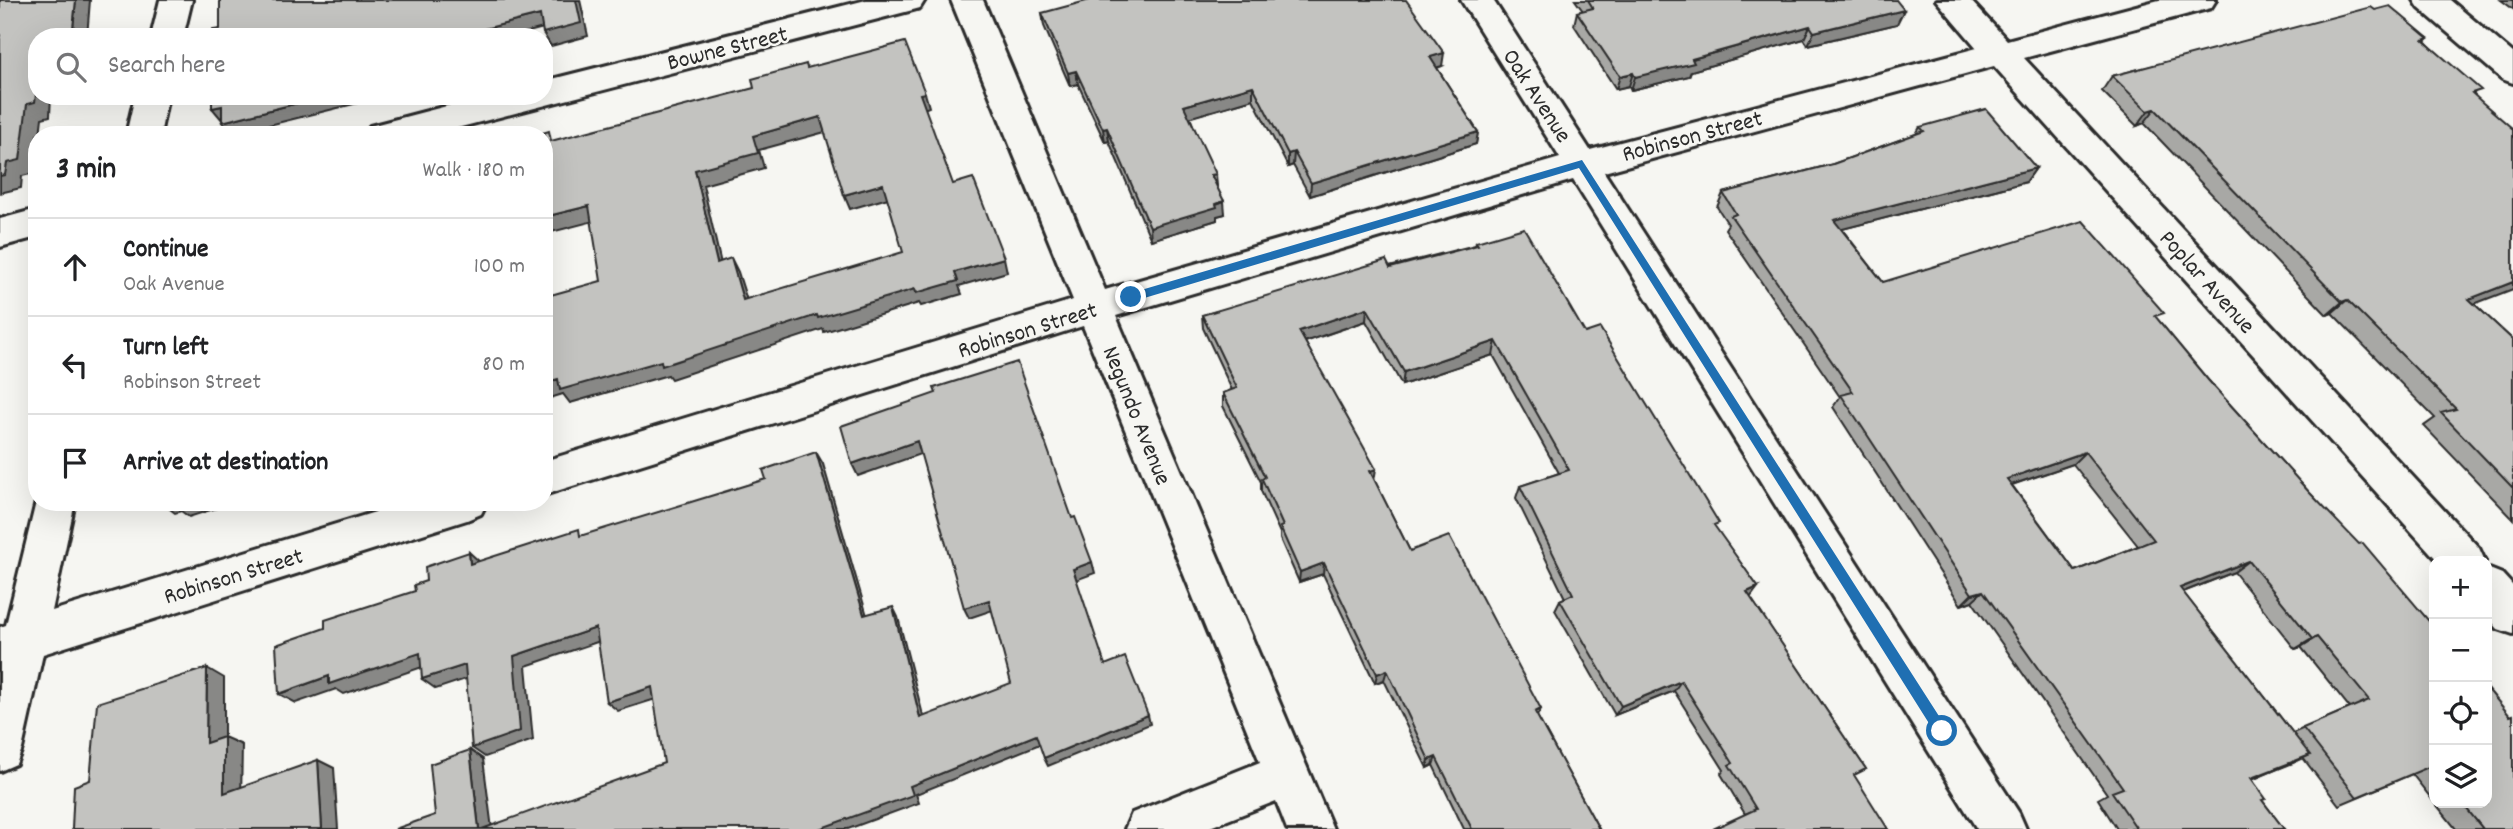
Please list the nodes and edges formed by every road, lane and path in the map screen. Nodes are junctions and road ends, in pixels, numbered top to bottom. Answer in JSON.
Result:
{"nodes":[{"id":1,"x":176,"y":0,"type":"edge"},
{"id":2,"x":909,"y":0,"type":"edge"},
{"id":3,"x":967,"y":0,"type":"edge"},
{"id":4,"x":1477,"y":0,"type":"edge"},
{"id":5,"x":1952,"y":0,"type":"edge"},
{"id":6,"x":2200,"y":0,"type":"edge"},
{"id":7,"x":2430,"y":0,"type":"edge"},
{"id":8,"x":169,"y":28,"type":"edge"},
{"id":9,"x":2002,"y":55,"type":"junction"},
{"id":10,"x":2513,"y":71,"type":"edge"},
{"id":11,"x":553,"y":91,"type":"edge"},
{"id":12,"x":150,"y":105,"type":"edge"},
{"id":13,"x":498,"y":105,"type":"edge"},
{"id":14,"x":145,"y":126,"type":"edge"},
{"id":15,"x":417,"y":126,"type":"edge"},
{"id":16,"x":1582,"y":164,"type":"junction"},
{"id":17,"x":28,"y":225,"type":"edge"},
{"id":18,"x":0,"y":233,"type":"edge"},
{"id":19,"x":1094,"y":308,"type":"junction"},
{"id":20,"x":553,"y":475,"type":"edge"},
{"id":21,"x":52,"y":511,"type":"edge"},
{"id":22,"x":438,"y":511,"type":"edge"},
{"id":23,"x":2459,"y":556,"type":"edge"},
{"id":24,"x":2492,"y":592,"type":"edge"},
{"id":25,"x":2513,"y":615,"type":"edge"},
{"id":26,"x":12,"y":643,"type":"edge"},
{"id":27,"x":0,"y":749,"type":"edge"},
{"id":28,"x":1287,"y":774,"type":"junction"},
{"id":29,"x":1147,"y":829,"type":"edge"},
{"id":30,"x":1310,"y":829,"type":"edge"},
{"id":31,"x":2004,"y":829,"type":"edge"}],
"edges":[{"from":1,"to":8,"type":"street"},
{"from":2,"to":11,"type":"street","name":"Bowne Street"},
{"from":3,"to":19,"type":"street","name":"Negundo Avenue"},
{"from":4,"to":16,"type":"street","name":"Oak Avenue"},
{"from":5,"to":9,"type":"street","name":"Poplar Avenue"},
{"from":6,"to":9,"type":"street","name":"Robinson Street"},
{"from":7,"to":10,"type":"street"},
{"from":9,"to":16,"type":"street","name":"Robinson Street"},
{"from":9,"to":23,"type":"street","name":"Poplar Avenue"},
{"from":12,"to":14,"type":"street"},
{"from":13,"to":15,"type":"street"},
{"from":16,"to":19,"type":"street","name":"Robinson Street"},
{"from":16,"to":31,"type":"street","name":"Oak Avenue"},
{"from":17,"to":18,"type":"street"},
{"from":19,"to":20,"type":"street","name":"Robinson Street"},
{"from":19,"to":28,"type":"street","name":"Negundo Avenue"},
{"from":21,"to":26,"type":"street"},
{"from":22,"to":26,"type":"street","name":"Robinson Street"},
{"from":24,"to":25,"type":"street"},
{"from":26,"to":27,"type":"street"},
{"from":28,"to":29,"type":"street"},
{"from":28,"to":30,"type":"street","name":"Negundo Avenue"}]}
